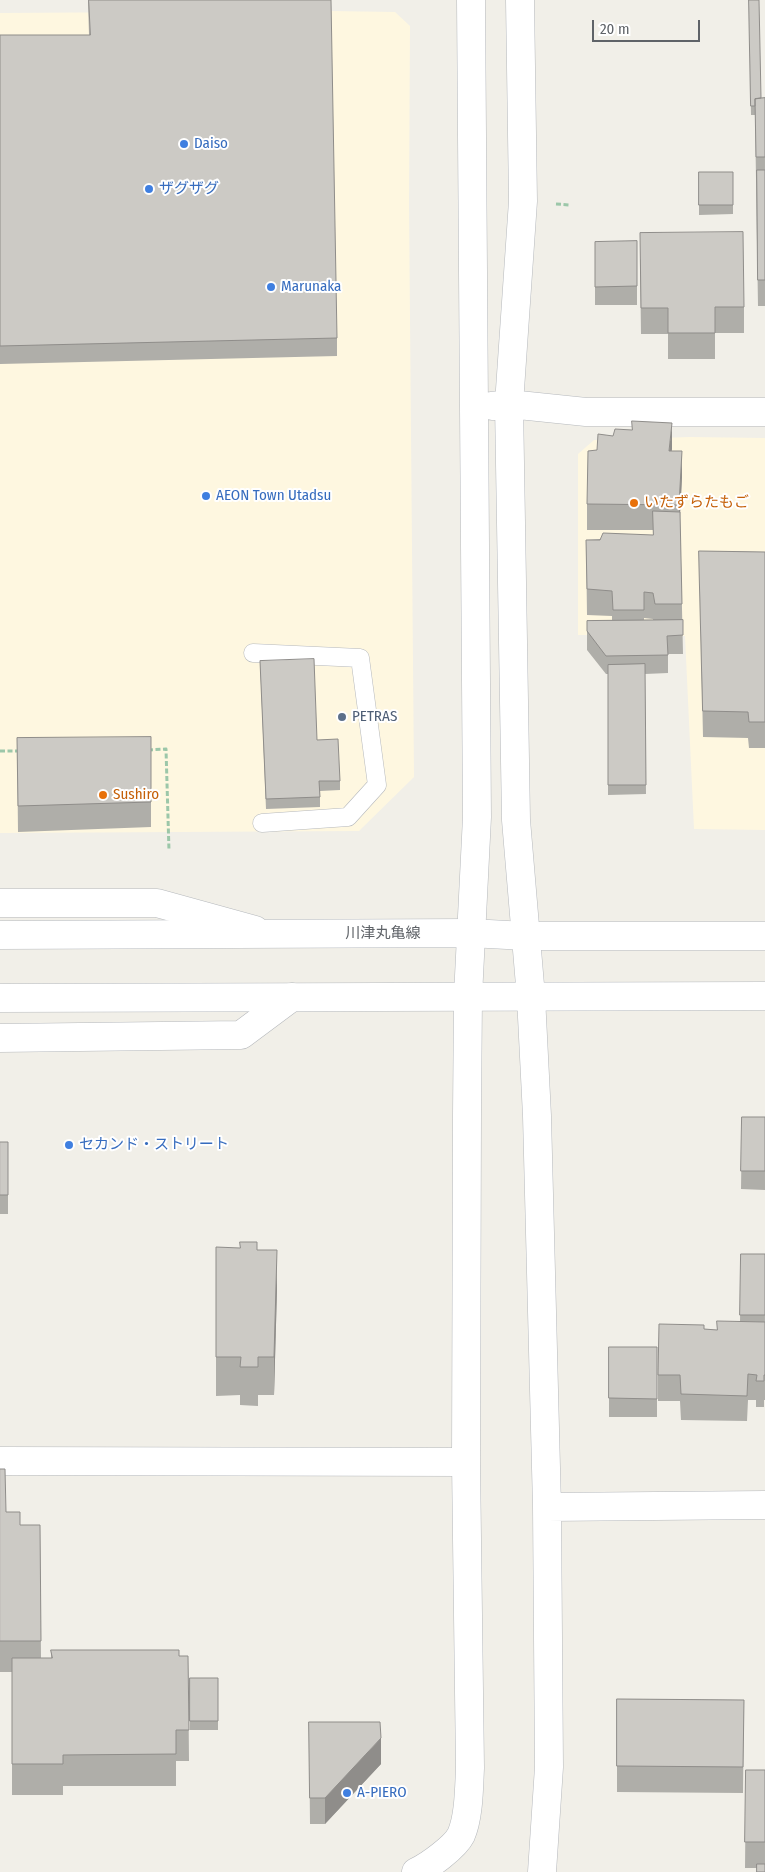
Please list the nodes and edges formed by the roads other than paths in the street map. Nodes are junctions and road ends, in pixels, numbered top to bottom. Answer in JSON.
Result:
{"nodes":[{"id":1,"x":471,"y":0,"type":"edge"},
{"id":2,"x":520,"y":0,"type":"edge"},
{"id":3,"x":509,"y":404,"type":"junction"},
{"id":4,"x":473,"y":408,"type":"junction"},
{"id":5,"x":765,"y":412,"type":"edge"},
{"id":6,"x":253,"y":653,"type":"dead end"},
{"id":7,"x":262,"y":822,"type":"dead end"},
{"id":8,"x":0,"y":903,"type":"edge"},
{"id":9,"x":765,"y":926,"type":"edge"},
{"id":10,"x":266,"y":933,"type":"junction"},
{"id":11,"x":470,"y":933,"type":"junction"},
{"id":12,"x":0,"y":935,"type":"edge"},
{"id":13,"x":526,"y":936,"type":"junction"},
{"id":14,"x":765,"y":936,"type":"edge"},
{"id":15,"x":737,"y":937,"type":"junction"},
{"id":16,"x":468,"y":996,"type":"junction"},
{"id":17,"x":765,"y":996,"type":"edge"},
{"id":18,"x":292,"y":997,"type":"junction"},
{"id":19,"x":0,"y":998,"type":"edge"},
{"id":20,"x":531,"y":998,"type":"junction"},
{"id":21,"x":0,"y":1038,"type":"edge"},
{"id":22,"x":0,"y":1461,"type":"edge"},
{"id":23,"x":466,"y":1462,"type":"junction"},
{"id":24,"x":765,"y":1506,"type":"edge"},
{"id":25,"x":547,"y":1507,"type":"junction"},
{"id":26,"x":416,"y":1872,"type":"edge"},
{"id":27,"x":542,"y":1872,"type":"edge"}],
"edges":[{"from":1,"to":4,"type":"street"},
{"from":2,"to":3,"type":"street"},
{"from":3,"to":4,"type":"street"},
{"from":3,"to":5,"type":"street"},
{"from":3,"to":13,"type":"street"},
{"from":4,"to":11,"type":"street"},
{"from":6,"to":7,"type":"lane"},
{"from":8,"to":10,"type":"street"},
{"from":9,"to":15,"type":"street"},
{"from":10,"to":11,"type":"street","name":"川津丸亀線"},
{"from":10,"to":12,"type":"street","name":"川津丸亀線"},
{"from":11,"to":13,"type":"street","name":"川津丸亀線"},
{"from":11,"to":16,"type":"street"},
{"from":13,"to":15,"type":"street","name":"川津丸亀線"},
{"from":13,"to":20,"type":"street"},
{"from":14,"to":15,"type":"street","name":"川津丸亀線"},
{"from":16,"to":18,"type":"street"},
{"from":16,"to":20,"type":"street"},
{"from":16,"to":23,"type":"street"},
{"from":17,"to":20,"type":"street"},
{"from":18,"to":19,"type":"street"},
{"from":18,"to":21,"type":"street"},
{"from":20,"to":25,"type":"street"},
{"from":22,"to":23,"type":"street"},
{"from":23,"to":26,"type":"street"},
{"from":24,"to":25,"type":"street"},
{"from":25,"to":27,"type":"street"}]}
